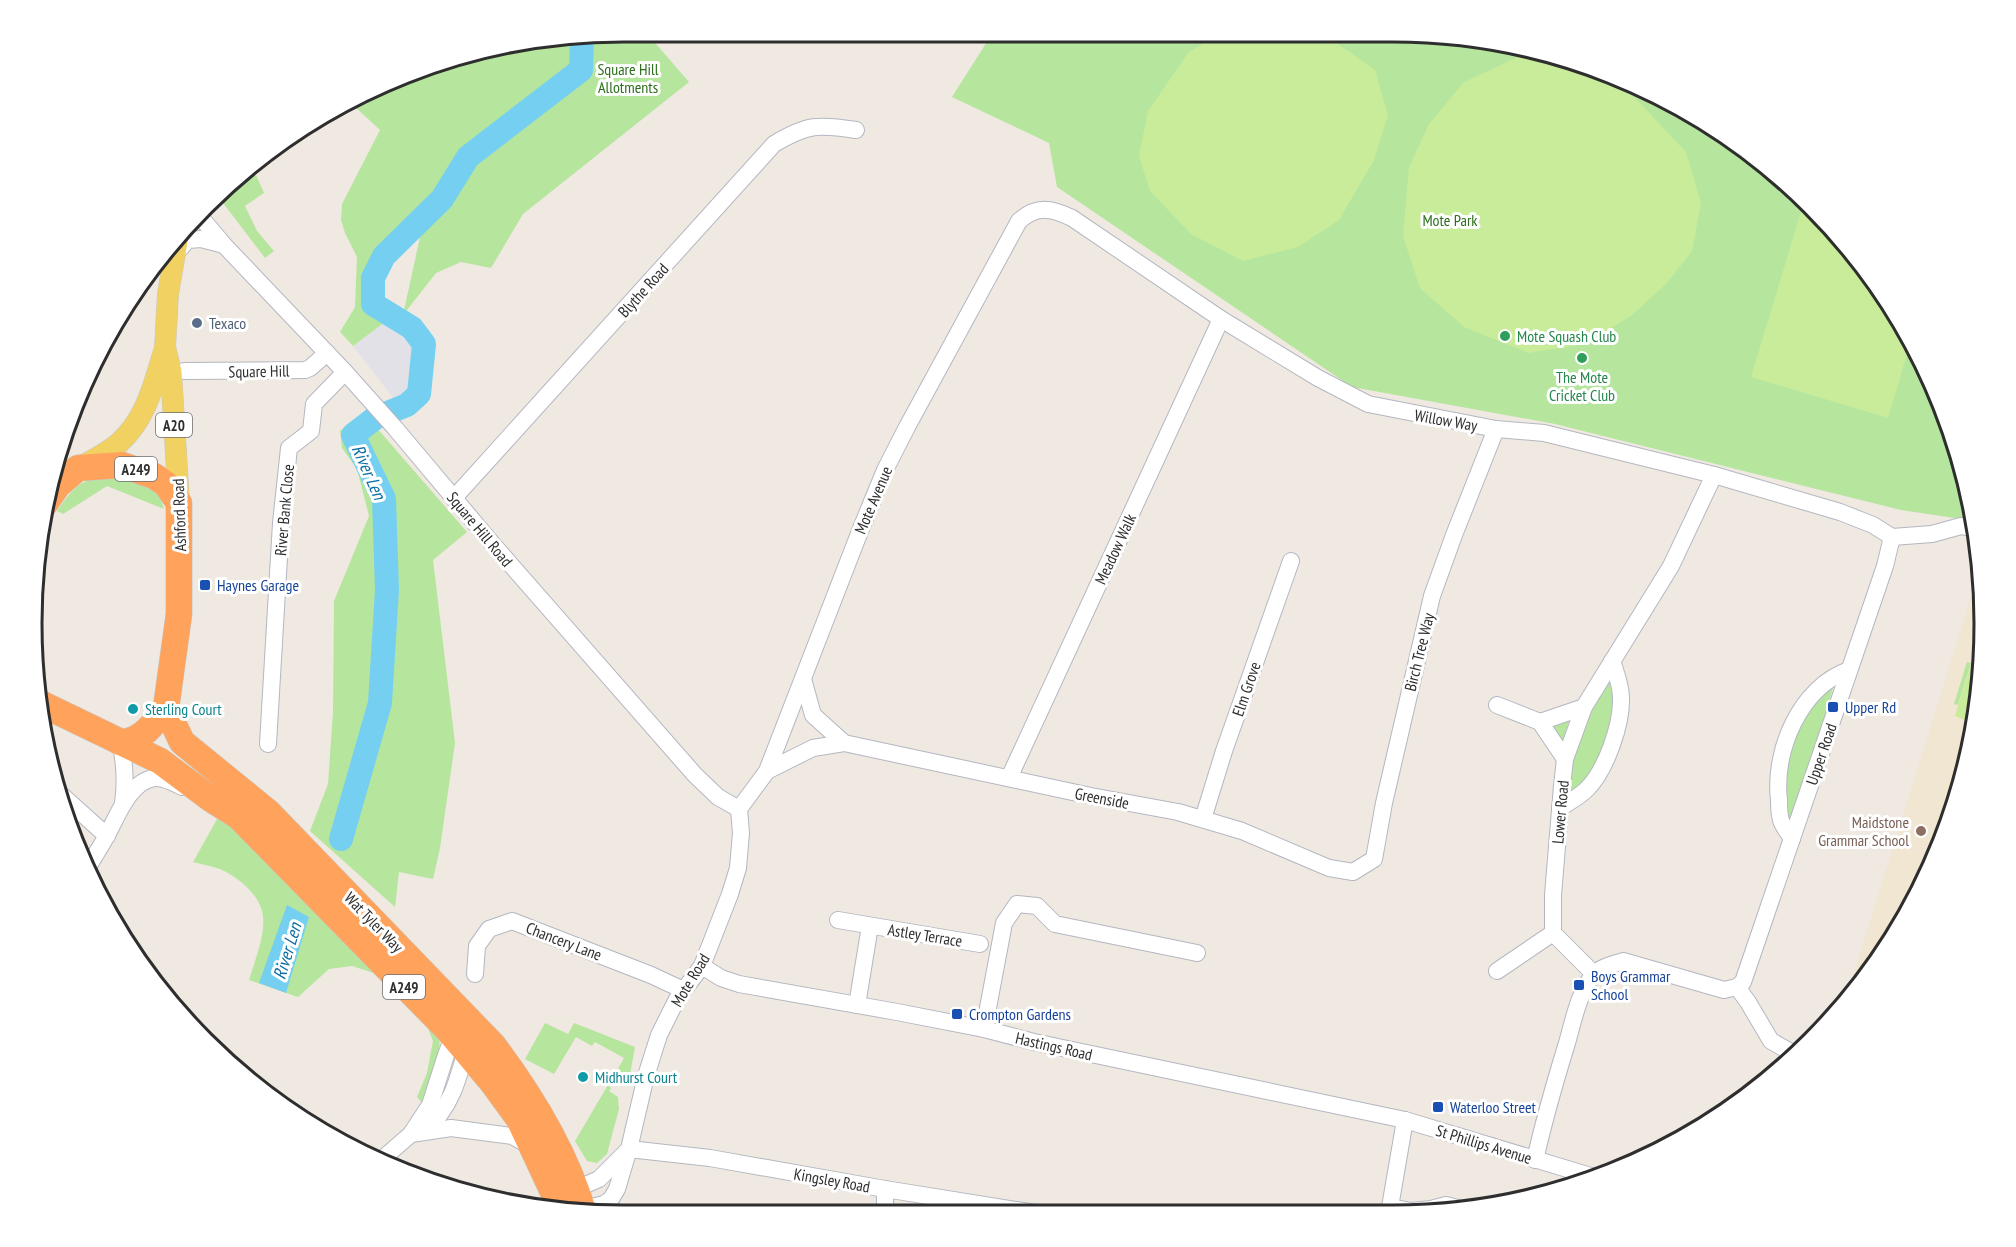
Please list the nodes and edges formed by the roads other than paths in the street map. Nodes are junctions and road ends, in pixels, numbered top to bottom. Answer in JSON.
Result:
{"nodes":[{"id":1,"x":856,"y":130,"type":"dead end"},
{"id":2,"x":1040,"y":210,"type":"joint"},
{"id":3,"x":204,"y":221,"type":"edge"},
{"id":4,"x":185,"y":241,"type":"edge"},
{"id":5,"x":224,"y":245,"type":"junction"},
{"id":6,"x":174,"y":254,"type":"edge"},
{"id":7,"x":1221,"y":320,"type":"junction"},
{"id":8,"x":165,"y":347,"type":"junction"},
{"id":9,"x":327,"y":353,"type":"junction"},
{"id":10,"x":184,"y":371,"type":"dead end"},
{"id":11,"x":345,"y":372,"type":"junction"},
{"id":12,"x":1496,"y":429,"type":"junction"},
{"id":13,"x":78,"y":468,"type":"junction"},
{"id":14,"x":1714,"y":475,"type":"junction"},
{"id":15,"x":59,"y":484,"type":"edge"},
{"id":16,"x":454,"y":498,"type":"junction"},
{"id":17,"x":179,"y":503,"type":"junction"},
{"id":18,"x":1966,"y":527,"type":"edge"},
{"id":19,"x":1892,"y":537,"type":"junction"},
{"id":20,"x":1291,"y":561,"type":"dead end"},
{"id":21,"x":1612,"y":661,"type":"junction"},
{"id":22,"x":1850,"y":670,"type":"junction"},
{"id":23,"x":803,"y":679,"type":"junction"},
{"id":24,"x":1497,"y":705,"type":"dead end"},
{"id":25,"x":48,"y":707,"type":"edge"},
{"id":26,"x":1584,"y":707,"type":"junction"},
{"id":27,"x":166,"y":708,"type":"junction"},
{"id":28,"x":1540,"y":722,"type":"junction"},
{"id":29,"x":120,"y":742,"type":"junction"},
{"id":30,"x":844,"y":743,"type":"junction"},
{"id":31,"x":268,"y":744,"type":"dead end"},
{"id":32,"x":152,"y":757,"type":"junction"},
{"id":33,"x":1565,"y":759,"type":"junction"},
{"id":34,"x":767,"y":771,"type":"junction"},
{"id":35,"x":1009,"y":778,"type":"junction"},
{"id":36,"x":135,"y":790,"type":"junction"},
{"id":37,"x":211,"y":799,"type":"junction"},
{"id":38,"x":123,"y":803,"type":"junction"},
{"id":39,"x":71,"y":805,"type":"edge"},
{"id":40,"x":1560,"y":808,"type":"junction"},
{"id":41,"x":739,"y":809,"type":"junction"},
{"id":42,"x":1203,"y":819,"type":"junction"},
{"id":43,"x":106,"y":838,"type":"junction"},
{"id":44,"x":1792,"y":839,"type":"junction"},
{"id":45,"x":92,"y":860,"type":"edge"},
{"id":46,"x":1353,"y":872,"type":"joint"},
{"id":47,"x":838,"y":920,"type":"dead end"},
{"id":48,"x":870,"y":926,"type":"junction"},
{"id":49,"x":1553,"y":933,"type":"junction"},
{"id":50,"x":980,"y":944,"type":"dead end"},
{"id":51,"x":1197,"y":953,"type":"dead end"},
{"id":52,"x":702,"y":966,"type":"junction"},
{"id":53,"x":1497,"y":971,"type":"dead end"},
{"id":54,"x":475,"y":974,"type":"dead end"},
{"id":55,"x":1594,"y":974,"type":"junction"},
{"id":56,"x":1737,"y":987,"type":"junction"},
{"id":57,"x":683,"y":990,"type":"junction"},
{"id":58,"x":857,"y":1005,"type":"junction"},
{"id":59,"x":984,"y":1029,"type":"junction"},
{"id":60,"x":457,"y":1039,"type":"junction"},
{"id":61,"x":1788,"y":1050,"type":"edge"},
{"id":62,"x":1407,"y":1121,"type":"junction"},
{"id":63,"x":418,"y":1133,"type":"junction"},
{"id":64,"x":532,"y":1147,"type":"junction"},
{"id":65,"x":629,"y":1149,"type":"junction"},
{"id":66,"x":390,"y":1156,"type":"edge"},
{"id":67,"x":1535,"y":1160,"type":"junction"},
{"id":68,"x":1581,"y":1173,"type":"edge"},
{"id":69,"x":617,"y":1189,"type":"junction"},
{"id":70,"x":885,"y":1189,"type":"junction"},
{"id":71,"x":572,"y":1203,"type":"edge"},
{"id":72,"x":573,"y":1203,"type":"edge"},
{"id":73,"x":574,"y":1203,"type":"edge"},
{"id":74,"x":602,"y":1204,"type":"edge"},
{"id":75,"x":618,"y":1205,"type":"edge"},
{"id":76,"x":885,"y":1205,"type":"edge"},
{"id":77,"x":985,"y":1205,"type":"edge"},
{"id":78,"x":1389,"y":1205,"type":"edge"}],
"edges":[{"from":1,"to":16,"type":"street","name":"Blythe Road"},
{"from":2,"to":7,"type":"street","name":"Willow Way"},
{"from":2,"to":23,"type":"street","name":"Mote Avenue"},
{"from":3,"to":5,"type":"street","name":"Square Hill Road"},
{"from":4,"to":5,"type":"street"},
{"from":5,"to":9,"type":"street","name":"Square Hill Road"},
{"from":6,"to":8,"type":"main road","name":"Ashford Road","number":"A20"},
{"from":7,"to":12,"type":"street","name":"Willow Way"},
{"from":7,"to":35,"type":"street","name":"Meadow Walk"},
{"from":8,"to":13,"type":"main road","number":"A20"},
{"from":8,"to":17,"type":"main road","name":"Ashford Road","number":"A20"},
{"from":9,"to":10,"type":"street","name":"Square Hill"},
{"from":9,"to":11,"type":"street","name":"Square Hill Road"},
{"from":11,"to":16,"type":"street","name":"Square Hill Road"},
{"from":11,"to":31,"type":"street","name":"River Bank Close"},
{"from":12,"to":14,"type":"street","name":"Willow Way"},
{"from":12,"to":46,"type":"street","name":"Birch Tree Way"},
{"from":13,"to":15,"type":"highway"},
{"from":13,"to":17,"type":"highway","number":"A249"},
{"from":14,"to":19,"type":"street","name":"Willow Way"},
{"from":14,"to":21,"type":"street","name":"Lower Road"},
{"from":16,"to":41,"type":"street","name":"Square Hill Road"},
{"from":17,"to":27,"type":"highway","name":"Ashford Road"},
{"from":18,"to":19,"type":"street"},
{"from":19,"to":22,"type":"street","name":"Upper Road"},
{"from":20,"to":42,"type":"street","name":"Elm Grove"},
{"from":21,"to":26,"type":"street","name":"Lower Road"},
{"from":21,"to":40,"type":"street"},
{"from":22,"to":44,"type":"street","name":"Upper Road"},
{"from":22,"to":44,"type":"street","name":"Upper Road"},
{"from":23,"to":30,"type":"street"},
{"from":23,"to":34,"type":"street","name":"Mote Avenue"},
{"from":24,"to":28,"type":"street"},
{"from":25,"to":29,"type":"highway","number":"A249"},
{"from":26,"to":28,"type":"street"},
{"from":26,"to":33,"type":"street","name":"Lower Road"},
{"from":27,"to":29,"type":"highway"},
{"from":27,"to":32,"type":"street","name":"Ashford Road"},
{"from":27,"to":60,"type":"highway","name":"Wat Tyler Way","number":"A249"},
{"from":28,"to":33,"type":"street"},
{"from":29,"to":32,"type":"highway","number":"A249"},
{"from":29,"to":38,"type":"street","name":"Ashford Road"},
{"from":30,"to":34,"type":"street","name":"Greenside"},
{"from":30,"to":35,"type":"street","name":"Greenside"},
{"from":32,"to":36,"type":"street","name":"Ashford Road"},
{"from":32,"to":37,"type":"highway","name":"Wat Tyler Way","number":"A249"},
{"from":33,"to":40,"type":"street","name":"Lower Road"},
{"from":34,"to":41,"type":"street","name":"Mote Avenue"},
{"from":35,"to":42,"type":"street","name":"Greenside"},
{"from":36,"to":37,"type":"street","name":"Ashford Road"},
{"from":36,"to":38,"type":"street","name":"Ashford Road"},
{"from":37,"to":60,"type":"highway","name":"Wat Tyler Way","number":"A249"},
{"from":38,"to":43,"type":"street","name":"Ashford Road"},
{"from":39,"to":43,"type":"street"},
{"from":40,"to":49,"type":"street","name":"Lower Road"},
{"from":41,"to":52,"type":"street","name":"Mote Road"},
{"from":42,"to":46,"type":"street","name":"Greenside"},
{"from":43,"to":45,"type":"street","name":"Ashford Road"},
{"from":44,"to":56,"type":"street","name":"Upper Road"},
{"from":47,"to":48,"type":"street","name":"Astley Terrace"},
{"from":48,"to":50,"type":"street","name":"Astley Terrace"},
{"from":48,"to":58,"type":"street","name":"Astley Terrace"},
{"from":49,"to":53,"type":"street"},
{"from":49,"to":55,"type":"street"},
{"from":51,"to":59,"type":"street"},
{"from":52,"to":57,"type":"street","name":"Mote Road"},
{"from":52,"to":58,"type":"street","name":"Hastings Road"},
{"from":54,"to":57,"type":"street","name":"Chancery Lane"},
{"from":55,"to":56,"type":"street"},
{"from":55,"to":67,"type":"street"},
{"from":56,"to":61,"type":"street"},
{"from":57,"to":65,"type":"street","name":"Mote Road"},
{"from":58,"to":59,"type":"street","name":"Hastings Road"},
{"from":59,"to":62,"type":"street","name":"Hastings Road"},
{"from":60,"to":63,"type":"street"},
{"from":60,"to":64,"type":"highway","name":"Wat Tyler Way","number":"A249"},
{"from":60,"to":72,"type":"highway","name":"Wat Tyler Way","number":"A249"},
{"from":62,"to":67,"type":"street","name":"St Phillips Avenue"},
{"from":62,"to":78,"type":"street"},
{"from":63,"to":64,"type":"street"},
{"from":63,"to":66,"type":"street"},
{"from":64,"to":71,"type":"highway","name":"Wat Tyler Way","number":"A249"},
{"from":65,"to":69,"type":"street","name":"Mote Road"},
{"from":65,"to":70,"type":"street","name":"Kingsley Road"},
{"from":65,"to":73,"type":"street","name":"Mote Road"},
{"from":67,"to":68,"type":"street","name":"St Phillips Avenue"},
{"from":69,"to":74,"type":"street"},
{"from":69,"to":75,"type":"street","name":"Mote Road"},
{"from":70,"to":76,"type":"street"},
{"from":70,"to":77,"type":"street","name":"Kingsley Road"}]}
